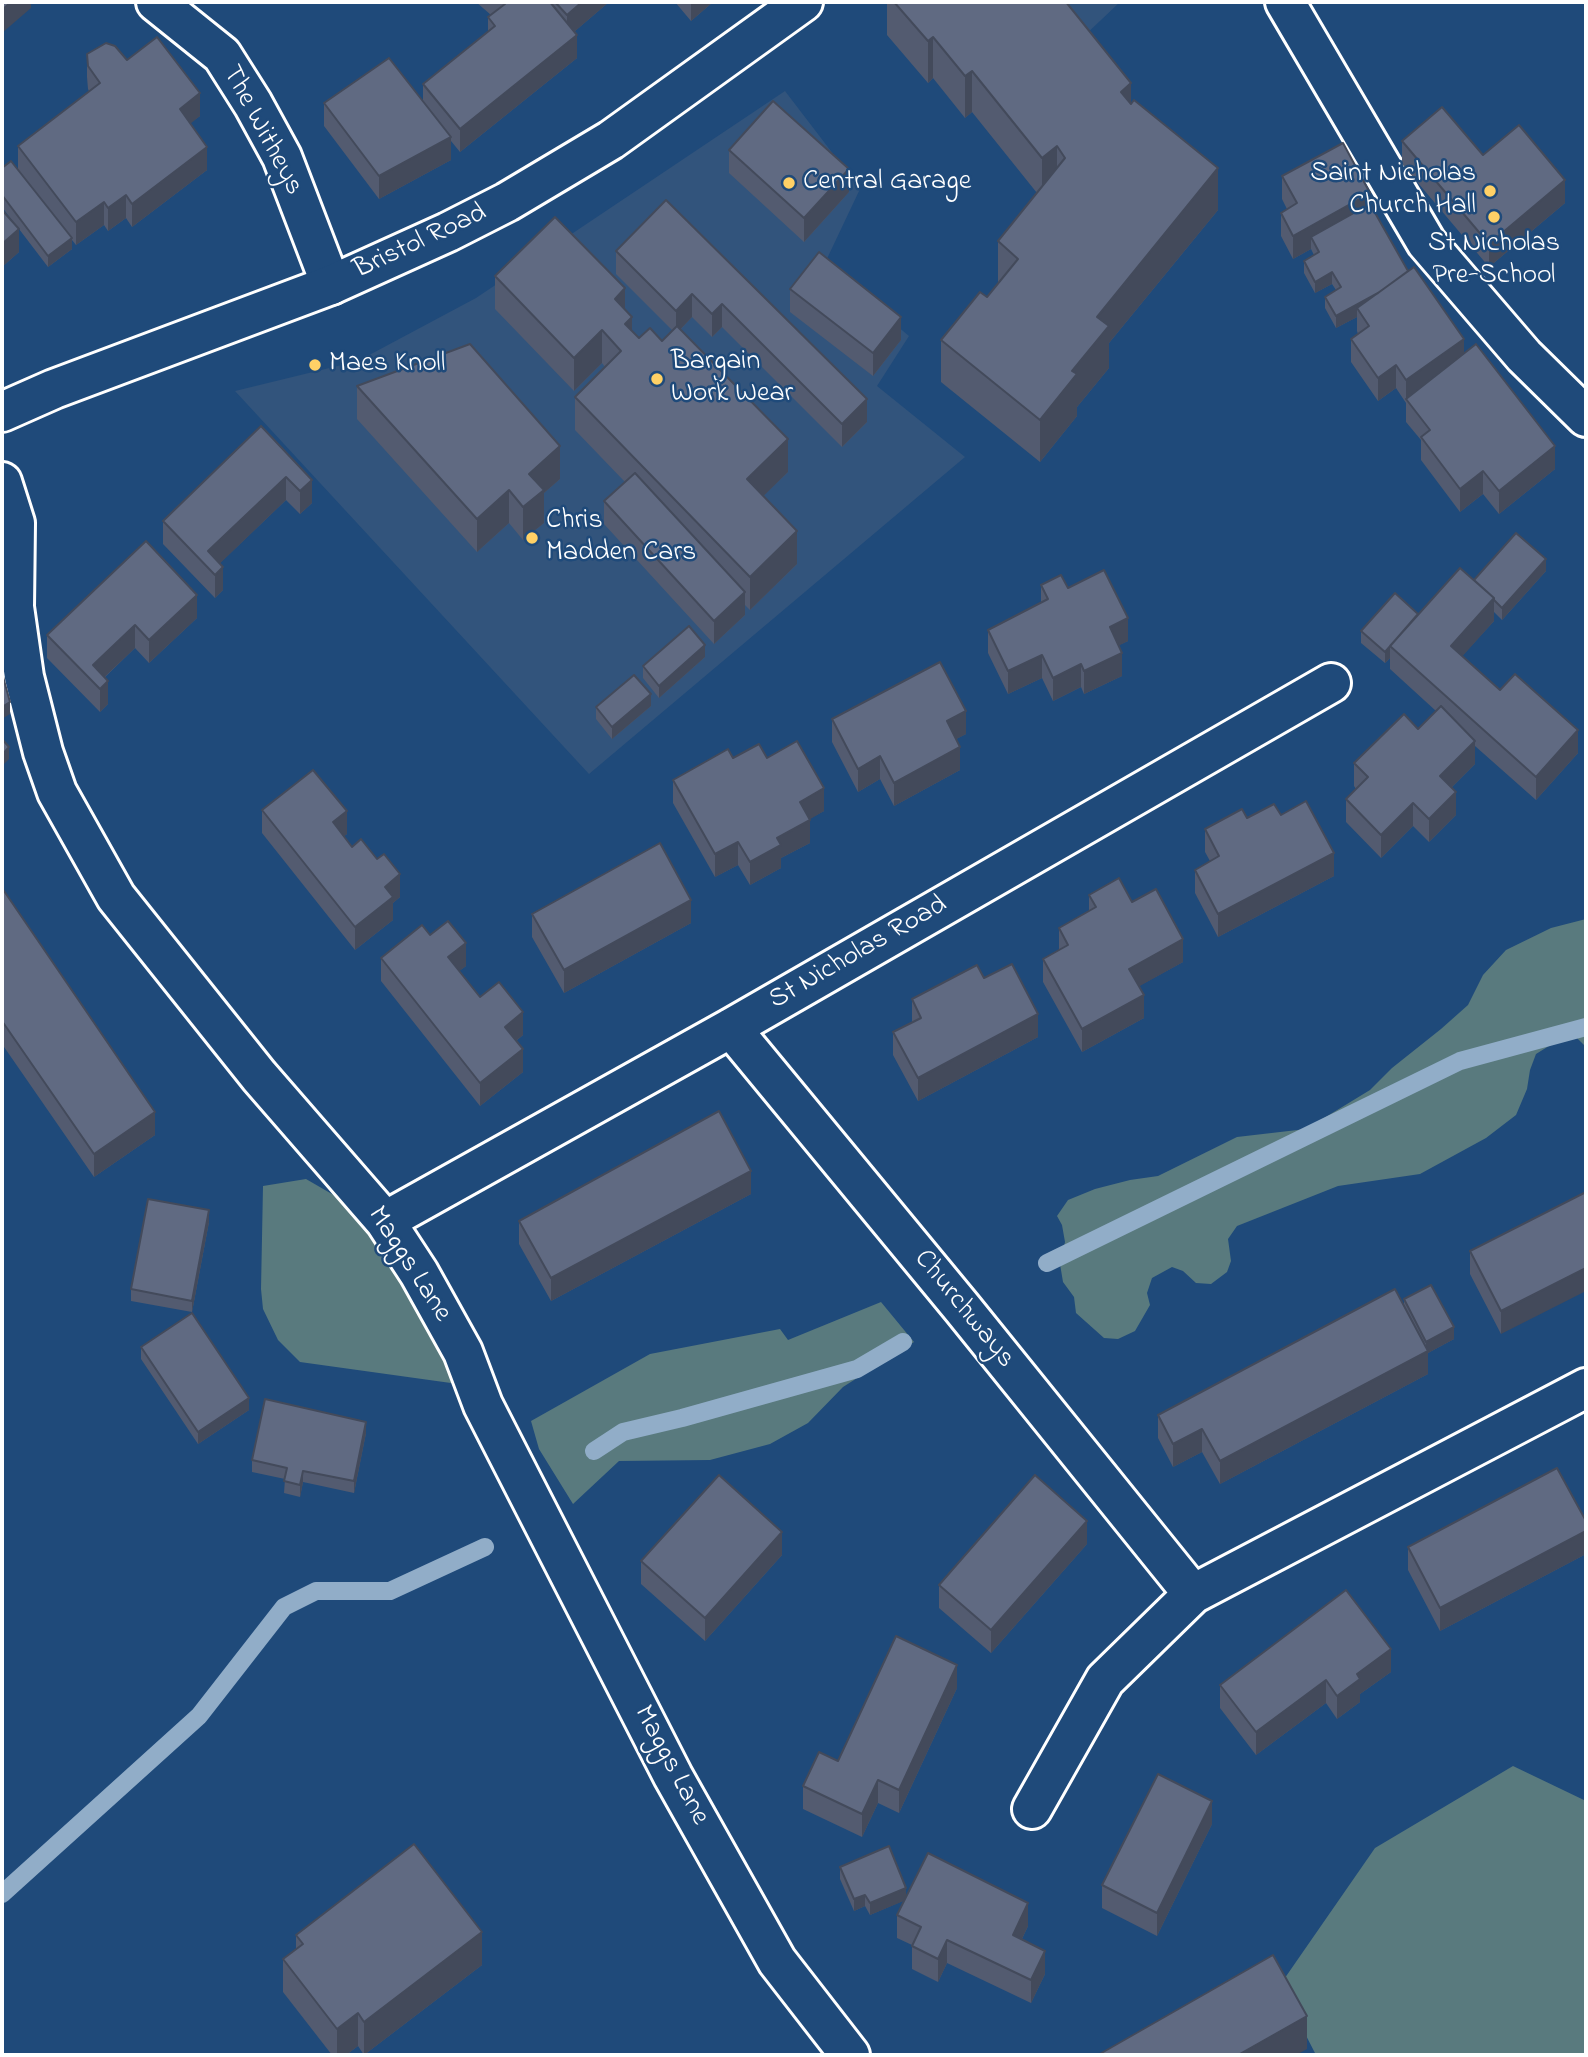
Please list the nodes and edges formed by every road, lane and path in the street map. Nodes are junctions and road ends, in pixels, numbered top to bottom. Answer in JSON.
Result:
{"nodes":[{"id":1,"x":156,"y":2,"type":"edge"},
{"id":2,"x":803,"y":2,"type":"edge"},
{"id":3,"x":1285,"y":2,"type":"edge"},
{"id":4,"x":331,"y":285,"type":"junction"},
{"id":5,"x":2,"y":412,"type":"edge"},
{"id":6,"x":1586,"y":417,"type":"edge"},
{"id":7,"x":2,"y":482,"type":"edge"},
{"id":8,"x":1331,"y":683,"type":"dead end"},
{"id":9,"x":731,"y":1028,"type":"junction"},
{"id":10,"x":385,"y":1220,"type":"junction"},
{"id":11,"x":1586,"y":1388,"type":"edge"},
{"id":12,"x":1193,"y":1594,"type":"junction"},
{"id":13,"x":1032,"y":1809,"type":"dead end"},
{"id":14,"x":850,"y":2055,"type":"edge"}],
"edges":[{"from":1,"to":4,"type":"main road","name":"The Witheys"},
{"from":2,"to":4,"type":"main road","name":"Bristol Road"},
{"from":3,"to":6,"type":"main road"},
{"from":4,"to":5,"type":"main road","name":"Bristol Road"},
{"from":7,"to":10,"type":"main road","name":"Maggs Lane"},
{"from":8,"to":9,"type":"main road","name":"St Nicholas Road"},
{"from":9,"to":10,"type":"main road","name":"St Nicholas Road"},
{"from":9,"to":12,"type":"main road","name":"Churchways"},
{"from":10,"to":14,"type":"main road","name":"Maggs Lane"},
{"from":11,"to":12,"type":"main road"},
{"from":12,"to":13,"type":"main road"}]}
